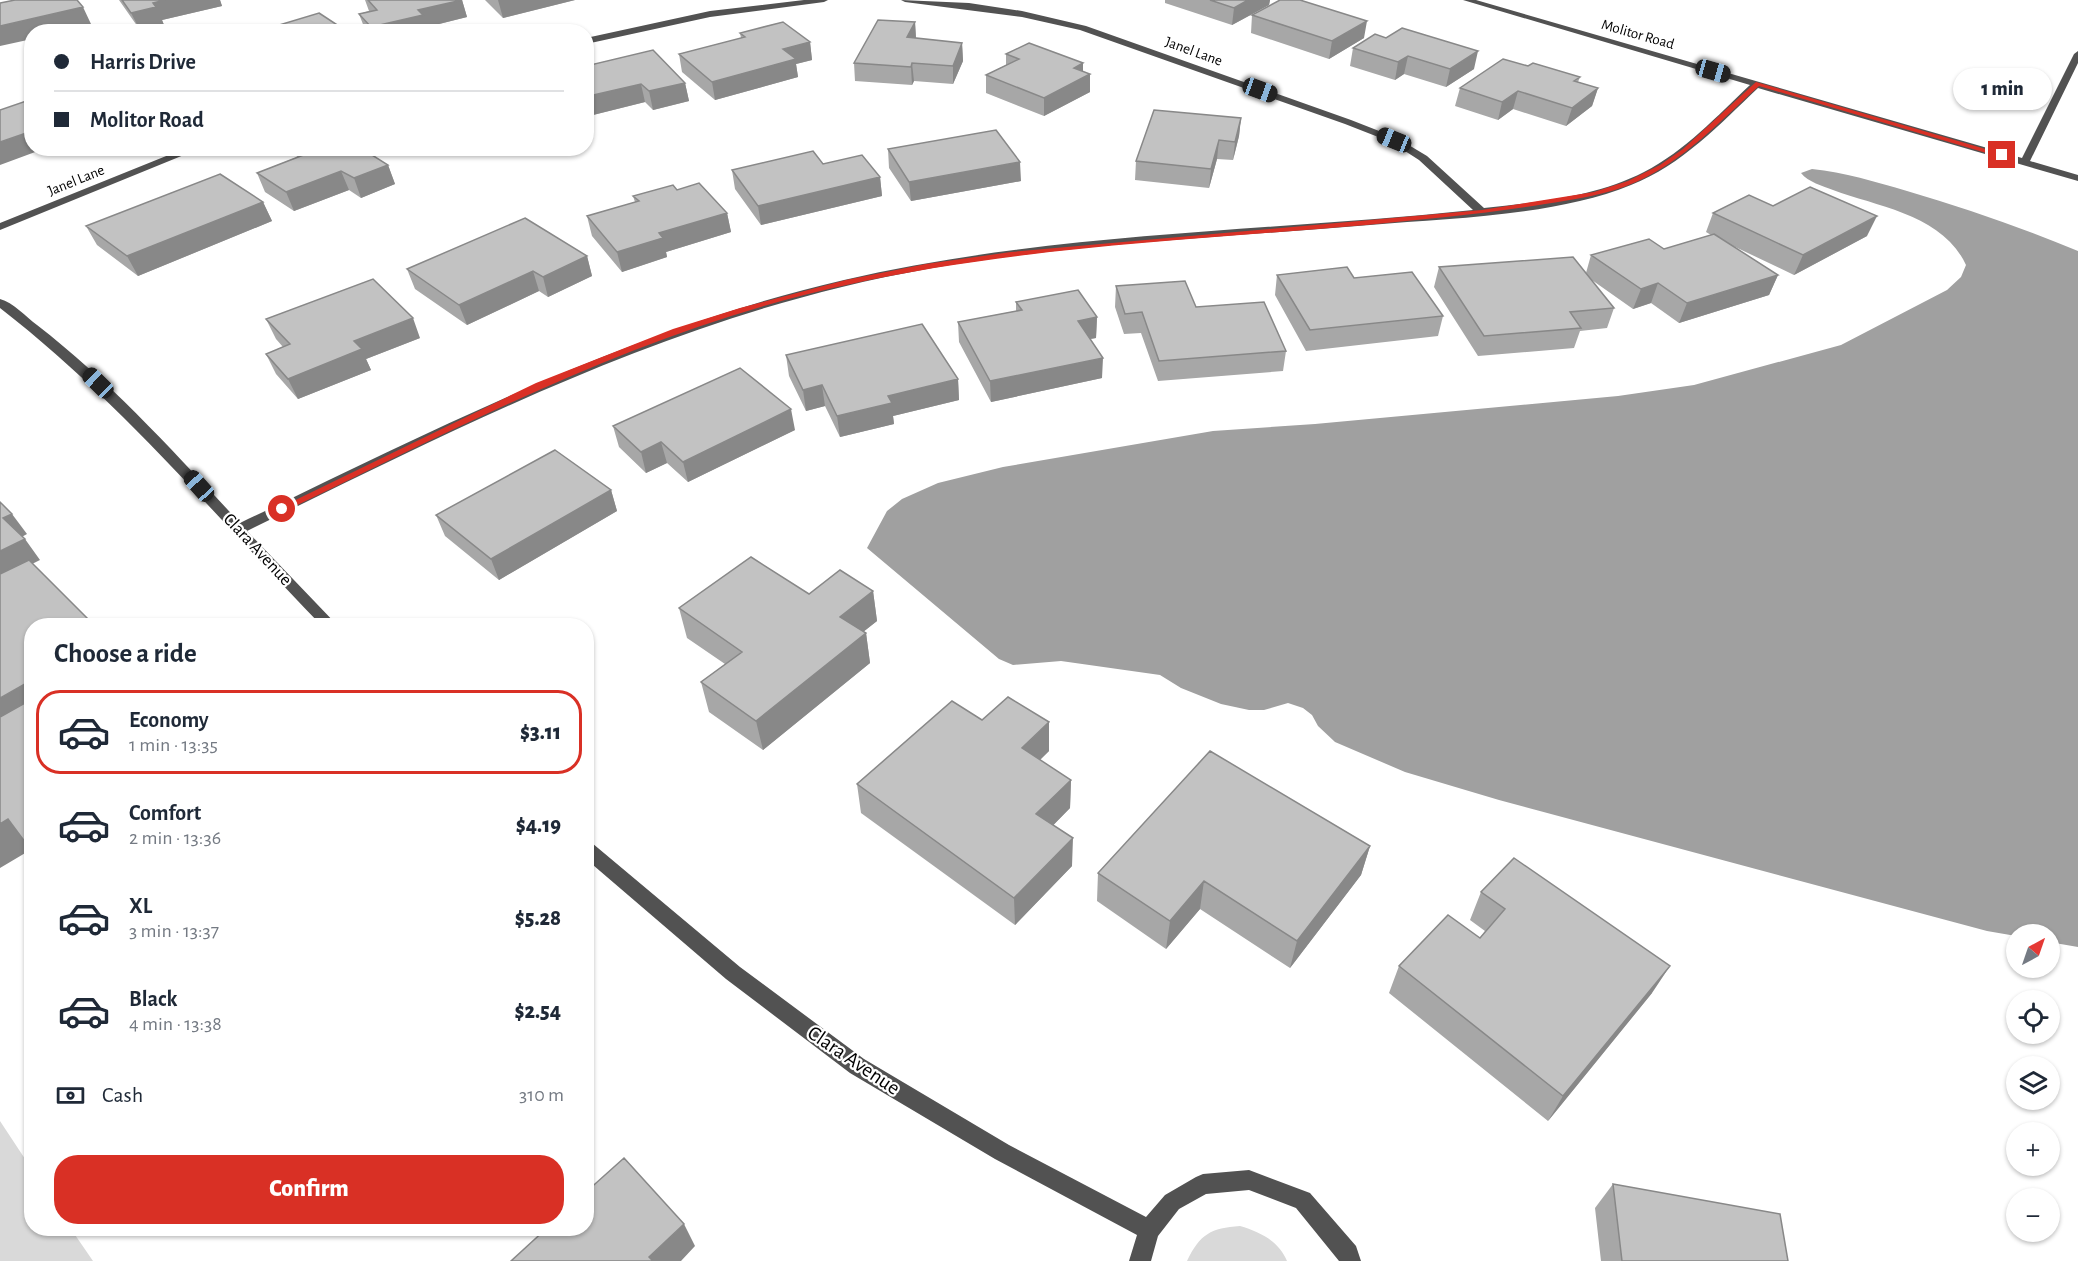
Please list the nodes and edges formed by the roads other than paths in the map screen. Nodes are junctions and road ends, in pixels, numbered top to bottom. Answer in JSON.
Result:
{"nodes":[{"id":1,"x":824,"y":0,"type":"edge"},
{"id":2,"x":905,"y":0,"type":"edge"},
{"id":3,"x":1467,"y":0,"type":"edge"},
{"id":4,"x":937,"y":1,"type":"edge"},
{"id":5,"x":594,"y":39,"type":"edge"},
{"id":6,"x":2078,"y":54,"type":"edge"},
{"id":7,"x":1758,"y":83,"type":"junction"},
{"id":8,"x":176,"y":156,"type":"edge"},
{"id":9,"x":2025,"y":162,"type":"junction"},
{"id":10,"x":2078,"y":178,"type":"edge"},
{"id":11,"x":1482,"y":212,"type":"junction"},
{"id":12,"x":0,"y":227,"type":"edge"},
{"id":13,"x":0,"y":302,"type":"edge"},
{"id":14,"x":239,"y":529,"type":"junction"},
{"id":15,"x":323,"y":618,"type":"edge"},
{"id":16,"x":594,"y":855,"type":"edge"},
{"id":17,"x":1149,"y":1230,"type":"junction"},
{"id":18,"x":1140,"y":1261,"type":"edge"},
{"id":19,"x":1350,"y":1261,"type":"edge"}],
"edges":[{"from":1,"to":5,"type":"street"},
{"from":2,"to":4,"type":"street","name":"Janel Lane"},
{"from":3,"to":7,"type":"street","name":"Molitor Road"},
{"from":4,"to":11,"type":"street","name":"Janel Lane"},
{"from":6,"to":9,"type":"street"},
{"from":7,"to":9,"type":"street","name":"Molitor Road"},
{"from":7,"to":11,"type":"street"},
{"from":8,"to":12,"type":"street","name":"Janel Lane"},
{"from":9,"to":10,"type":"street","name":"Molitor Road"},
{"from":11,"to":14,"type":"street"},
{"from":13,"to":14,"type":"street","name":"Clara Avenue"},
{"from":14,"to":15,"type":"street","name":"Clara Avenue"},
{"from":16,"to":17,"type":"street","name":"Clara Avenue"},
{"from":17,"to":18,"type":"street"},
{"from":17,"to":19,"type":"street"}]}
